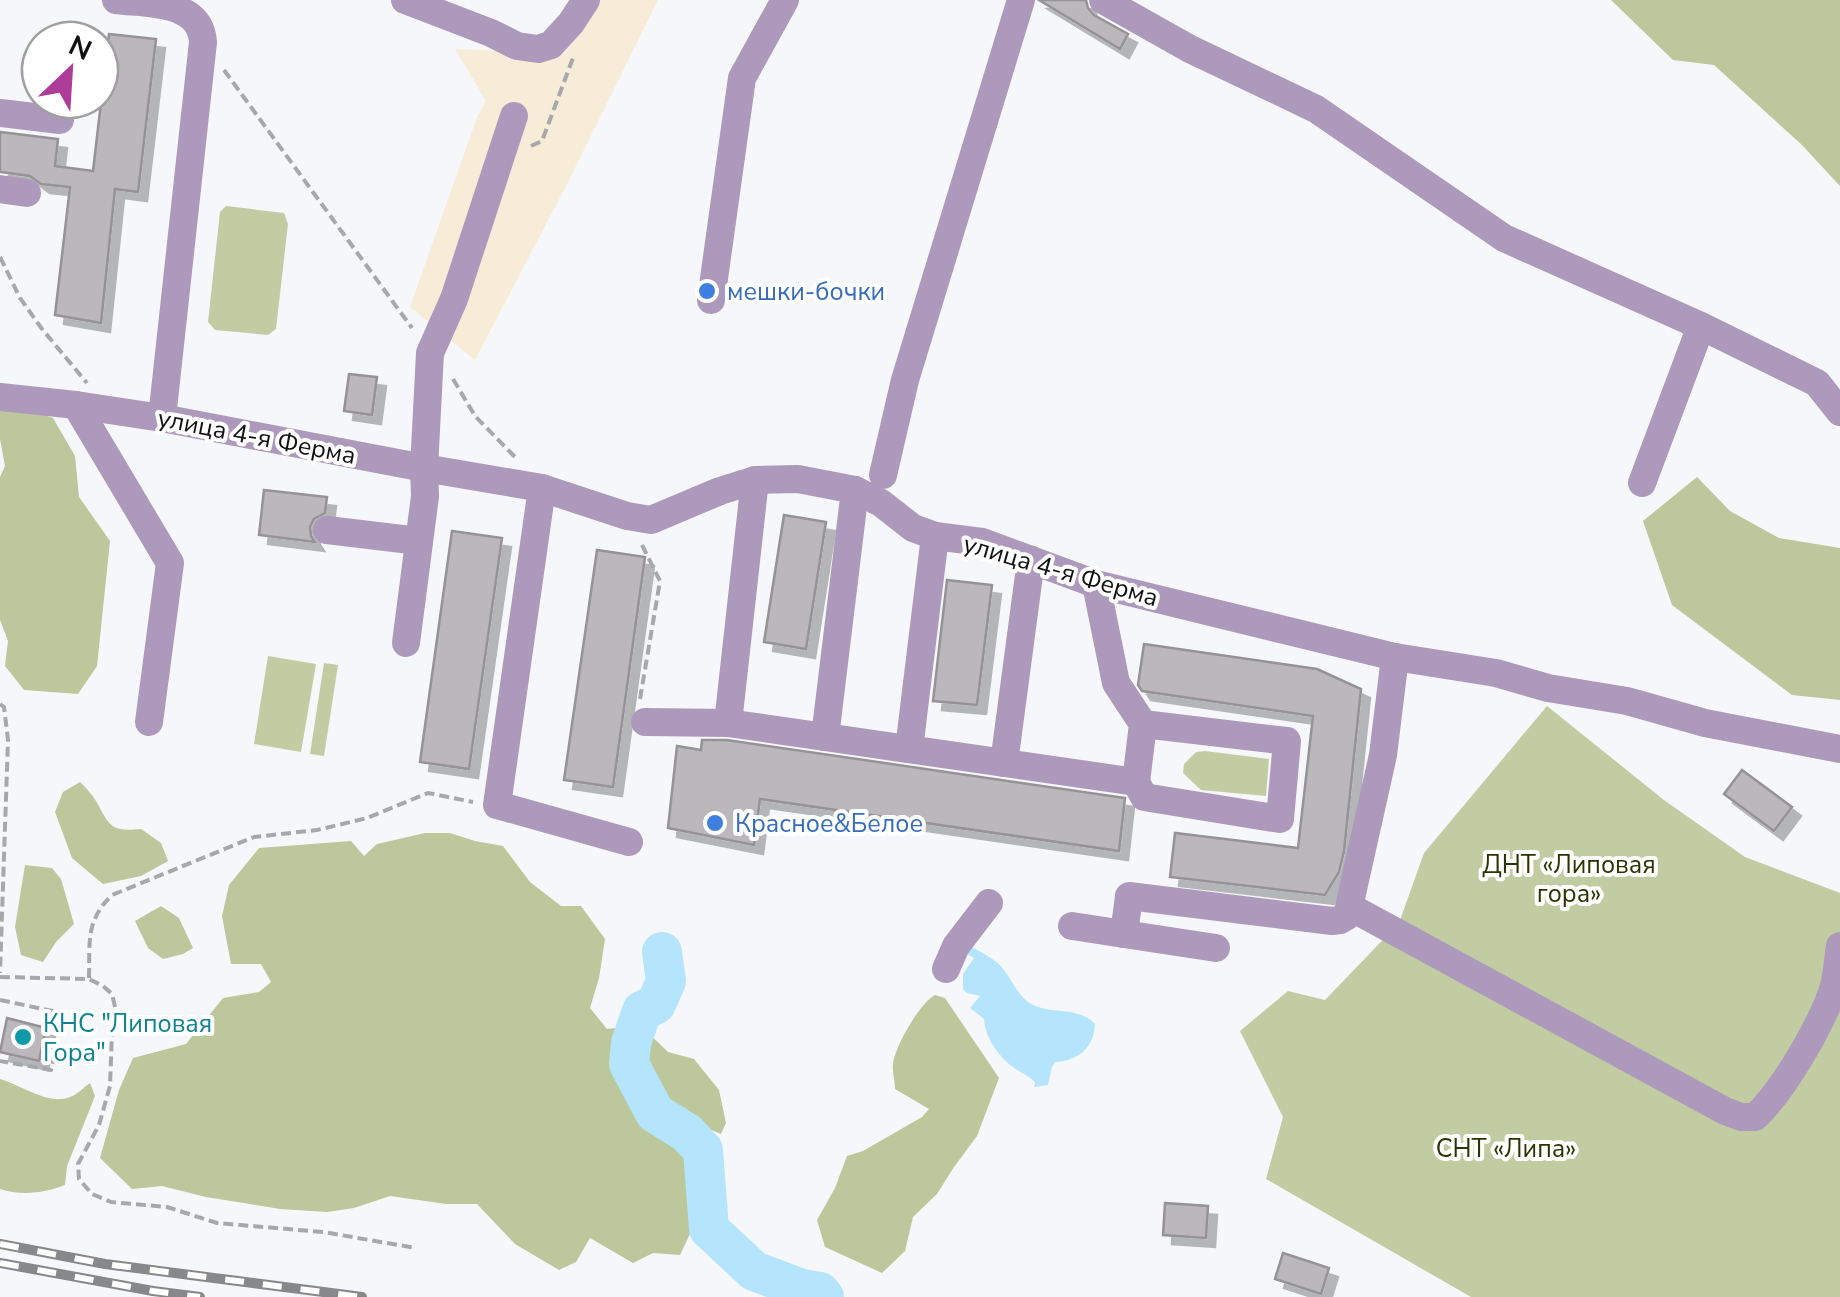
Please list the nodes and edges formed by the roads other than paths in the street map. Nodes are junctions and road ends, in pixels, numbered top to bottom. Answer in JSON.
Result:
{"nodes":[{"id":1,"x":116,"y":0,"type":"edge"},
{"id":2,"x":405,"y":0,"type":"edge"},
{"id":3,"x":785,"y":0,"type":"edge"},
{"id":4,"x":1021,"y":0,"type":"edge"},
{"id":5,"x":1103,"y":0,"type":"edge"},
{"id":6,"x":578,"y":11,"type":"edge"},
{"id":7,"x":514,"y":116,"type":"dead end"},
{"id":8,"x":711,"y":300,"type":"dead end"},
{"id":9,"x":1701,"y":326,"type":"junction"},
{"id":10,"x":0,"y":398,"type":"edge"},
{"id":11,"x":76,"y":404,"type":"junction"},
{"id":12,"x":1840,"y":412,"type":"edge"},
{"id":13,"x":162,"y":418,"type":"junction"},
{"id":14,"x":424,"y":468,"type":"junction"},
{"id":15,"x":884,"y":475,"type":"dead end"},
{"id":16,"x":755,"y":480,"type":"junction"},
{"id":17,"x":1642,"y":483,"type":"dead end"},
{"id":18,"x":534,"y":486,"type":"junction"},
{"id":19,"x":855,"y":490,"type":"junction"},
{"id":20,"x":327,"y":530,"type":"dead end"},
{"id":21,"x":935,"y":536,"type":"junction"},
{"id":22,"x":419,"y":541,"type":"junction"},
{"id":23,"x":1031,"y":560,"type":"junction"},
{"id":24,"x":1096,"y":584,"type":"junction"},
{"id":25,"x":406,"y":643,"type":"dead end"},
{"id":26,"x":1395,"y":657,"type":"junction"},
{"id":27,"x":642,"y":716,"type":"road end"},
{"id":28,"x":149,"y":722,"type":"dead end"},
{"id":29,"x":728,"y":723,"type":"junction"},
{"id":30,"x":1143,"y":724,"type":"junction"},
{"id":31,"x":825,"y":737,"type":"junction"},
{"id":32,"x":909,"y":749,"type":"junction"},
{"id":33,"x":1840,"y":749,"type":"edge"},
{"id":34,"x":1004,"y":763,"type":"junction"},
{"id":35,"x":1136,"y":782,"type":"junction"},
{"id":36,"x":629,"y":842,"type":"dead end"},
{"id":37,"x":989,"y":903,"type":"dead end"},
{"id":38,"x":1350,"y":907,"type":"junction"},
{"id":39,"x":1072,"y":926,"type":"dead end"},
{"id":40,"x":1124,"y":934,"type":"junction"},
{"id":41,"x":1840,"y":946,"type":"edge"},
{"id":42,"x":1216,"y":948,"type":"dead end"},
{"id":43,"x":946,"y":969,"type":"dead end"}],
"edges":[{"from":1,"to":13,"type":"street"},
{"from":2,"to":6,"type":"street"},
{"from":3,"to":8,"type":"street"},
{"from":4,"to":15,"type":"street"},
{"from":5,"to":9,"type":"street"},
{"from":7,"to":14,"type":"street"},
{"from":9,"to":12,"type":"street"},
{"from":9,"to":17,"type":"street"},
{"from":10,"to":11,"type":"street","name":"улица 4-я Ферма"},
{"from":11,"to":13,"type":"street","name":"улица 4-я Ферма"},
{"from":11,"to":28,"type":"street"},
{"from":13,"to":14,"type":"street","name":"улица 4-я Ферма"},
{"from":14,"to":18,"type":"street","name":"улица 4-я Ферма"},
{"from":14,"to":22,"type":"street"},
{"from":16,"to":18,"type":"street","name":"улица 4-я Ферма"},
{"from":16,"to":19,"type":"street","name":"улица 4-я Ферма"},
{"from":16,"to":29,"type":"street"},
{"from":18,"to":36,"type":"street"},
{"from":19,"to":21,"type":"street","name":"улица 4-я Ферма"},
{"from":19,"to":31,"type":"street"},
{"from":20,"to":22,"type":"street"},
{"from":21,"to":23,"type":"street","name":"улица 4-я Ферма"},
{"from":21,"to":32,"type":"street"},
{"from":22,"to":25,"type":"street"},
{"from":23,"to":24,"type":"street","name":"улица 4-я Ферма"},
{"from":23,"to":34,"type":"street"},
{"from":24,"to":26,"type":"street","name":"улица 4-я Ферма"},
{"from":24,"to":30,"type":"street"},
{"from":26,"to":33,"type":"street","name":"улица 4-я Ферма"},
{"from":26,"to":38,"type":"street"},
{"from":27,"to":29,"type":"street"},
{"from":29,"to":31,"type":"street"},
{"from":30,"to":35,"type":"street"},
{"from":30,"to":35,"type":"street"},
{"from":31,"to":32,"type":"street"},
{"from":32,"to":34,"type":"street"},
{"from":34,"to":35,"type":"street"},
{"from":37,"to":43,"type":"street"},
{"from":38,"to":40,"type":"street"},
{"from":38,"to":41,"type":"street"},
{"from":39,"to":40,"type":"street"},
{"from":40,"to":42,"type":"street"}]}
